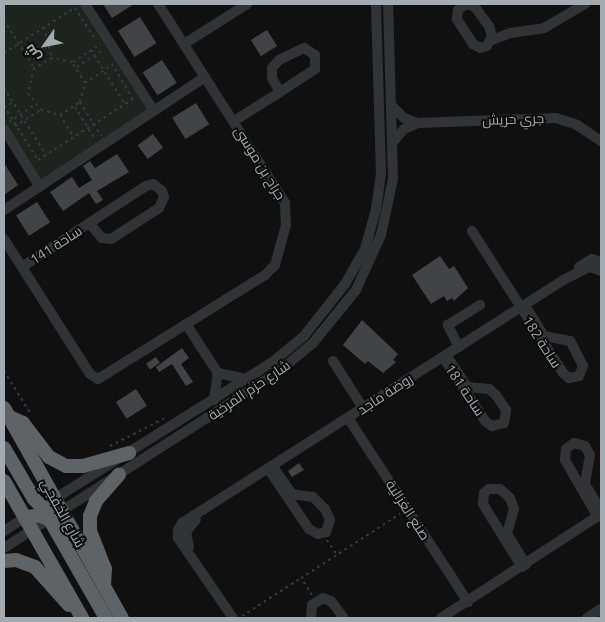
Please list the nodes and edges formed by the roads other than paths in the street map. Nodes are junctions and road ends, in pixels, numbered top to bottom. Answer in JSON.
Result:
{"nodes":[{"id":1,"x":85,"y":4,"type":"edge"},
{"id":2,"x":158,"y":4,"type":"edge"},
{"id":3,"x":246,"y":4,"type":"edge"},
{"id":4,"x":376,"y":4,"type":"edge"},
{"id":5,"x":388,"y":4,"type":"edge"},
{"id":6,"x":585,"y":4,"type":"edge"},
{"id":7,"x":489,"y":26,"type":"junction"},
{"id":8,"x":517,"y":31,"type":"junction"},
{"id":9,"x":492,"y":40,"type":"junction"},
{"id":10,"x":184,"y":44,"type":"junction"},
{"id":11,"x":205,"y":77,"type":"junction"},
{"id":12,"x":280,"y":92,"type":"junction"},
{"id":13,"x":393,"y":107,"type":"junction"},
{"id":14,"x":154,"y":111,"type":"junction"},
{"id":15,"x":234,"y":121,"type":"junction"},
{"id":16,"x":418,"y":122,"type":"junction"},
{"id":17,"x":6,"y":126,"type":"edge"},
{"id":18,"x":394,"y":141,"type":"junction"},
{"id":19,"x":601,"y":141,"type":"edge"},
{"id":20,"x":40,"y":186,"type":"junction"},
{"id":21,"x":4,"y":210,"type":"edge"},
{"id":22,"x":89,"y":223,"type":"junction"},
{"id":23,"x":472,"y":231,"type":"dead end"},
{"id":24,"x":4,"y":239,"type":"edge"},
{"id":25,"x":601,"y":262,"type":"edge"},
{"id":26,"x":22,"y":267,"type":"junction"},
{"id":27,"x":601,"y":271,"type":"edge"},
{"id":28,"x":564,"y":280,"type":"junction"},
{"id":29,"x":480,"y":305,"type":"dead end"},
{"id":30,"x":523,"y":307,"type":"junction"},
{"id":31,"x":186,"y":324,"type":"junction"},
{"id":32,"x":554,"y":339,"type":"junction"},
{"id":33,"x":459,"y":347,"type":"junction"},
{"id":34,"x":550,"y":353,"type":"junction"},
{"id":35,"x":445,"y":356,"type":"junction"},
{"id":36,"x":333,"y":361,"type":"dead end"},
{"id":37,"x":218,"y":373,"type":"junction"},
{"id":38,"x":247,"y":378,"type":"junction"},
{"id":39,"x":477,"y":389,"type":"junction"},
{"id":40,"x":214,"y":400,"type":"junction"},
{"id":41,"x":474,"y":404,"type":"junction"},
{"id":42,"x":364,"y":408,"type":"junction"},
{"id":43,"x":6,"y":412,"type":"edge"},
{"id":44,"x":348,"y":418,"type":"junction"},
{"id":45,"x":4,"y":448,"type":"edge"},
{"id":46,"x":129,"y":453,"type":"junction"},
{"id":47,"x":271,"y":468,"type":"junction"},
{"id":48,"x":588,"y":471,"type":"junction"},
{"id":49,"x":571,"y":473,"type":"junction"},
{"id":50,"x":119,"y":475,"type":"junction"},
{"id":51,"x":4,"y":481,"type":"edge"},
{"id":52,"x":303,"y":496,"type":"junction"},
{"id":53,"x":55,"y":499,"type":"junction"},
{"id":54,"x":42,"y":507,"type":"junction"},
{"id":55,"x":63,"y":512,"type":"junction"},
{"id":56,"x":298,"y":512,"type":"junction"},
{"id":57,"x":600,"y":514,"type":"edge"},
{"id":58,"x":25,"y":518,"type":"junction"},
{"id":59,"x":50,"y":520,"type":"junction"},
{"id":60,"x":510,"y":521,"type":"junction"},
{"id":61,"x":495,"y":524,"type":"junction"},
{"id":62,"x":4,"y":531,"type":"edge"},
{"id":63,"x":32,"y":531,"type":"junction"},
{"id":64,"x":4,"y":548,"type":"edge"},
{"id":65,"x":4,"y":561,"type":"edge"},
{"id":66,"x":524,"y":566,"type":"junction"},
{"id":67,"x":104,"y":586,"type":"junction"},
{"id":68,"x":468,"y":602,"type":"junction"},
{"id":69,"x":601,"y":609,"type":"edge"},
{"id":70,"x":79,"y":613,"type":"edge"},
{"id":71,"x":106,"y":618,"type":"edge"},
{"id":72,"x":122,"y":618,"type":"edge"},
{"id":73,"x":233,"y":618,"type":"edge"},
{"id":74,"x":311,"y":618,"type":"edge"},
{"id":75,"x":344,"y":618,"type":"edge"},
{"id":76,"x":442,"y":618,"type":"edge"},
{"id":77,"x":587,"y":618,"type":"edge"}],
"edges":[{"from":1,"to":14,"type":"street"},
{"from":2,"to":10,"type":"street","name":"جراح بن موسى"},
{"from":3,"to":10,"type":"street"},
{"from":4,"to":38,"type":"street","name":"شارع حزم المرخية"},
{"from":5,"to":13,"type":"street","name":"شارع حزم المرخية"},
{"from":6,"to":8,"type":"street"},
{"from":7,"to":8,"type":"street"},
{"from":7,"to":9,"type":"street"},
{"from":7,"to":9,"type":"street"},
{"from":8,"to":9,"type":"street"},
{"from":10,"to":11,"type":"street","name":"جراح بن موسى"},
{"from":11,"to":14,"type":"street"},
{"from":11,"to":15,"type":"street","name":"جراح بن موسى"},
{"from":12,"to":12,"type":"street"},
{"from":12,"to":15,"type":"street"},
{"from":13,"to":16,"type":"street","name":"جري حريش"},
{"from":13,"to":18,"type":"street","name":"شارع حزم المرخية"},
{"from":14,"to":20,"type":"street"},
{"from":15,"to":31,"type":"street","name":"جراح بن موسى"},
{"from":16,"to":18,"type":"street"},
{"from":16,"to":19,"type":"street","name":"جري حريش"},
{"from":17,"to":20,"type":"street"},
{"from":18,"to":50,"type":"street","name":"شارع حزم المرخية"},
{"from":20,"to":21,"type":"street"},
{"from":22,"to":22,"type":"street","name":"ساحة 141"},
{"from":22,"to":26,"type":"street","name":"ساحة 141"},
{"from":23,"to":30,"type":"street"},
{"from":24,"to":26,"type":"street","name":"جراح بن موسى"},
{"from":25,"to":28,"type":"street","name":"روضة ماجد"},
{"from":26,"to":31,"type":"street","name":"جراح بن موسى"},
{"from":27,"to":28,"type":"street","name":"روضة ماجد"},
{"from":28,"to":30,"type":"street","name":"روضة ماجد"},
{"from":29,"to":33,"type":"street"},
{"from":30,"to":32,"type":"street","name":"ساحة 182"},
{"from":30,"to":33,"type":"street","name":"روضة ماجد"},
{"from":30,"to":34,"type":"street","name":"ساحة 182"},
{"from":31,"to":37,"type":"street"},
{"from":32,"to":34,"type":"street"},
{"from":32,"to":34,"type":"street","name":"ساحة 182"},
{"from":33,"to":35,"type":"street","name":"روضة ماجد"},
{"from":35,"to":39,"type":"street","name":"ساحة 181"},
{"from":35,"to":41,"type":"street","name":"ساحة 181"},
{"from":35,"to":42,"type":"street","name":"روضة ماجد"},
{"from":36,"to":42,"type":"street"},
{"from":37,"to":38,"type":"street"},
{"from":37,"to":40,"type":"street"},
{"from":38,"to":40,"type":"street","name":"شارع حزم المرخية"},
{"from":39,"to":41,"type":"street"},
{"from":39,"to":41,"type":"street","name":"ساحة 181"},
{"from":40,"to":46,"type":"street","name":"شارع حزم المرخية"},
{"from":42,"to":44,"type":"street","name":"روضة ماجد"},
{"from":43,"to":46,"type":"highway"},
{"from":43,"to":53,"type":"highway","name":"شارع الخفجي"},
{"from":44,"to":47,"type":"street","name":"روضة ماجد"},
{"from":44,"to":68,"type":"street","name":"صنع الغزالية"},
{"from":45,"to":54,"type":"highway"},
{"from":46,"to":53,"type":"street","name":"شارع حزم المرخية"},
{"from":47,"to":52,"type":"street"},
{"from":47,"to":56,"type":"street"},
{"from":47,"to":73,"type":"street","name":"روضة ماجد"},
{"from":48,"to":49,"type":"street"},
{"from":48,"to":49,"type":"street"},
{"from":48,"to":57,"type":"street"},
{"from":49,"to":57,"type":"street"},
{"from":50,"to":55,"type":"street","name":"شارع حزم المرخية"},
{"from":50,"to":67,"type":"highway"},
{"from":51,"to":58,"type":"highway"},
{"from":52,"to":56,"type":"street"},
{"from":52,"to":56,"type":"street"},
{"from":53,"to":54,"type":"street","name":"شارع حزم المرخية"},
{"from":53,"to":55,"type":"highway","name":"شارع الخفجي"},
{"from":54,"to":55,"type":"highway"},
{"from":54,"to":58,"type":"street","name":"شارع حزم المرخية"},
{"from":55,"to":59,"type":"street","name":"شارع حزم المرخية"},
{"from":55,"to":67,"type":"highway","name":"شارع الخفجي"},
{"from":57,"to":66,"type":"street"},
{"from":58,"to":59,"type":"highway"},
{"from":58,"to":62,"type":"street","name":"شارع حزم المرخية"},
{"from":58,"to":63,"type":"highway"},
{"from":59,"to":63,"type":"street","name":"شارع حزم المرخية"},
{"from":59,"to":71,"type":"highway"},
{"from":60,"to":61,"type":"street"},
{"from":60,"to":61,"type":"street"},
{"from":60,"to":66,"type":"street"},
{"from":61,"to":66,"type":"street"},
{"from":63,"to":64,"type":"street","name":"شارع حزم المرخية"},
{"from":63,"to":70,"type":"highway"},
{"from":65,"to":70,"type":"highway"},
{"from":66,"to":68,"type":"street"},
{"from":67,"to":72,"type":"highway","name":"شارع الخفجي"},
{"from":68,"to":76,"type":"street"},
{"from":69,"to":77,"type":"street"},
{"from":74,"to":75,"type":"street"}]}
